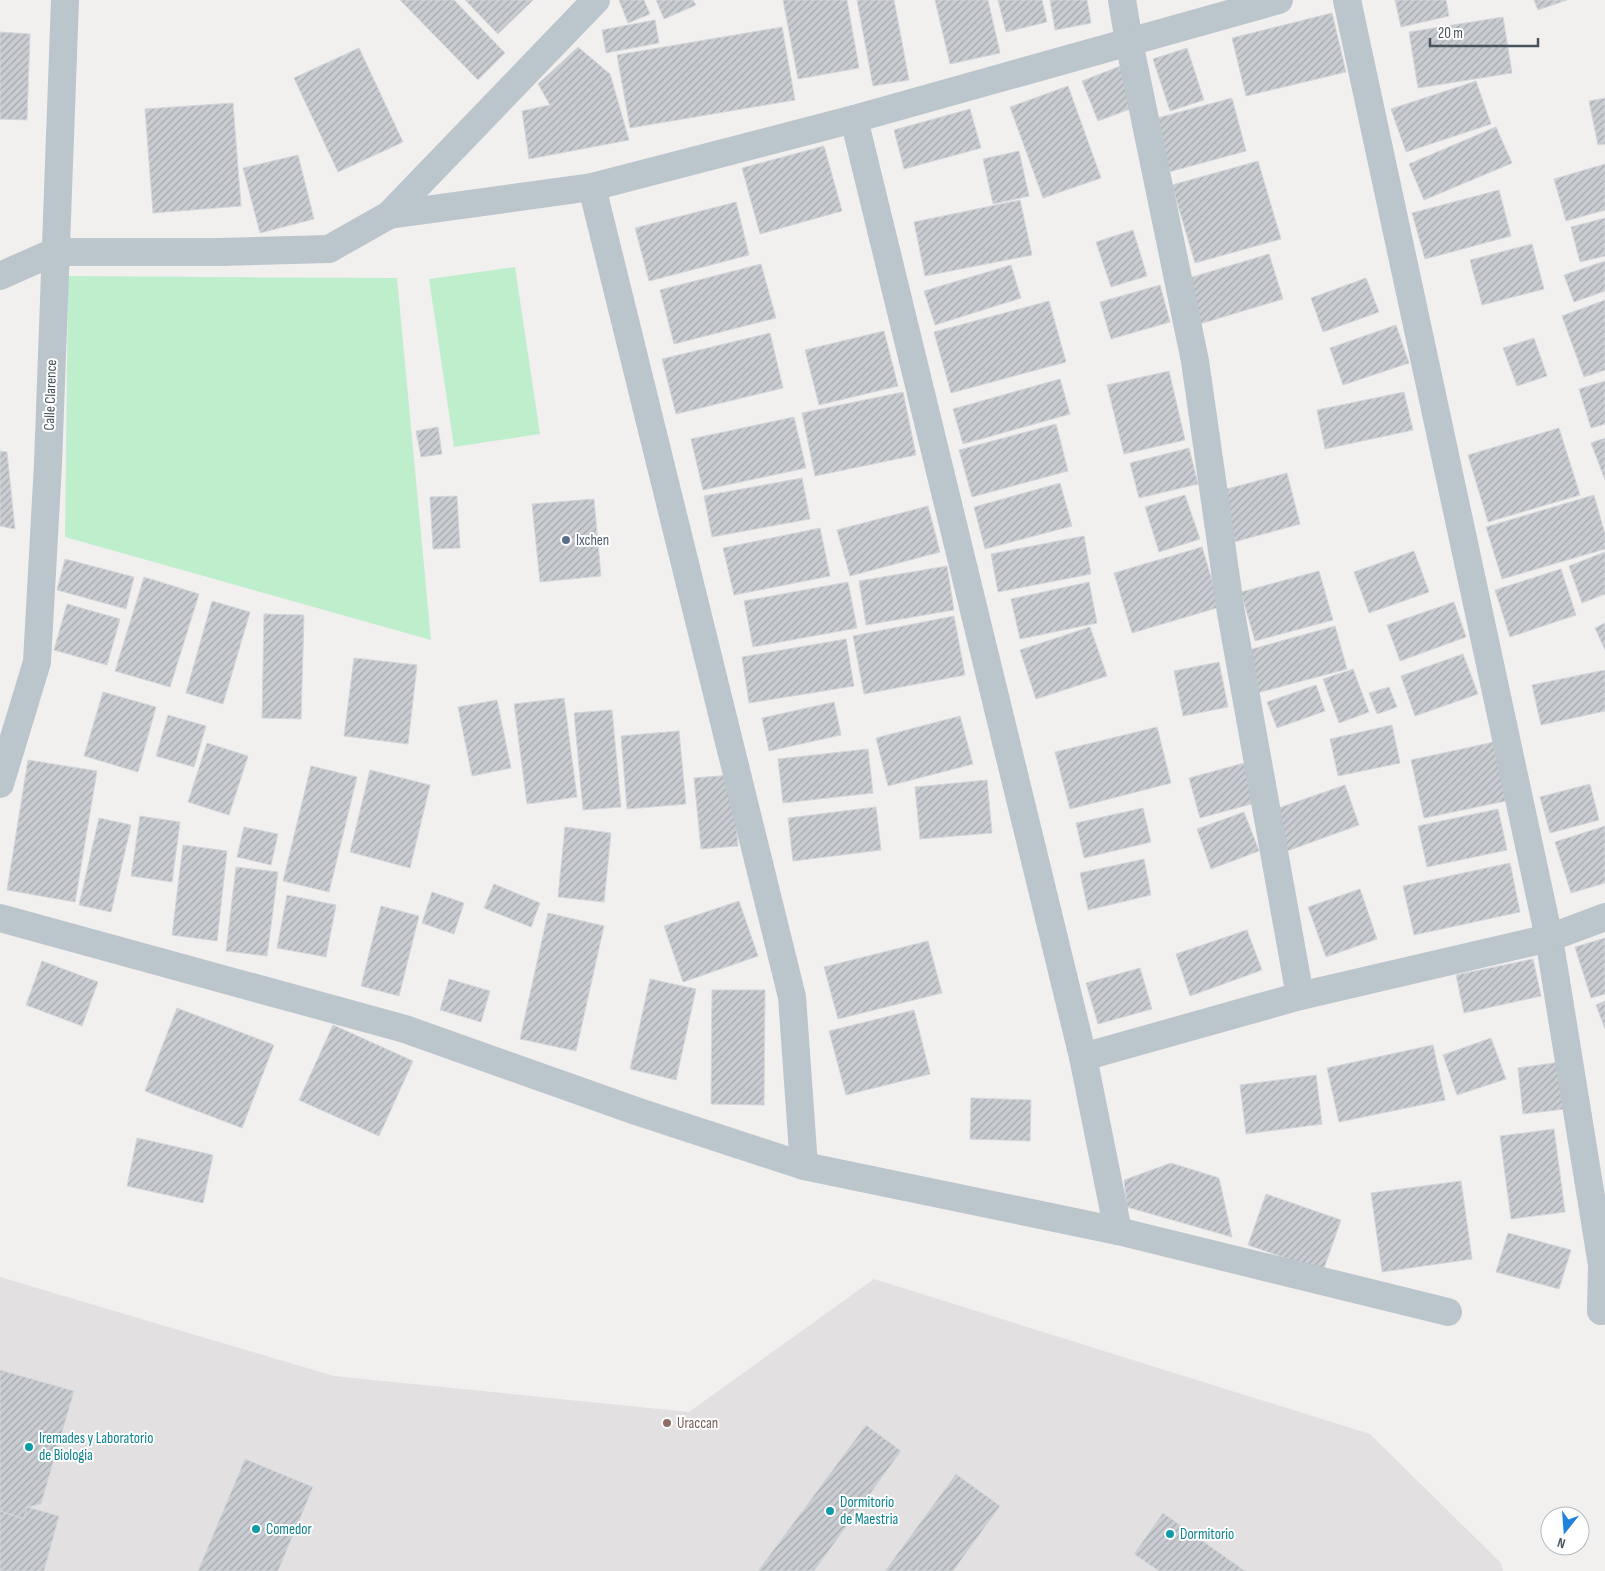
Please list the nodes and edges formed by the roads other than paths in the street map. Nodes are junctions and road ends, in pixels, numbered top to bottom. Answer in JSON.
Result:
{"nodes":[{"id":1,"x":65,"y":0,"type":"edge"},
{"id":2,"x":596,"y":0,"type":"edge"},
{"id":3,"x":1122,"y":0,"type":"edge"},
{"id":4,"x":1279,"y":0,"type":"edge"},
{"id":5,"x":1347,"y":0,"type":"edge"},
{"id":6,"x":1129,"y":42,"type":"junction"},
{"id":7,"x":854,"y":119,"type":"junction"},
{"id":8,"x":592,"y":188,"type":"junction"},
{"id":9,"x":389,"y":215,"type":"junction"},
{"id":10,"x":54,"y":252,"type":"junction"},
{"id":11,"x":0,"y":276,"type":"edge"},
{"id":12,"x":0,"y":784,"type":"edge"},
{"id":13,"x":1605,"y":917,"type":"edge"},
{"id":14,"x":0,"y":918,"type":"edge"},
{"id":15,"x":1549,"y":938,"type":"junction"},
{"id":16,"x":1300,"y":996,"type":"junction"},
{"id":17,"x":1083,"y":1057,"type":"junction"},
{"id":18,"x":804,"y":1166,"type":"junction"},
{"id":19,"x":1118,"y":1231,"type":"junction"},
{"id":20,"x":1601,"y":1311,"type":"dead end"},
{"id":21,"x":1448,"y":1312,"type":"dead end"}],
"edges":[{"from":1,"to":10,"type":"street","name":"Calle Clarence"},
{"from":2,"to":9,"type":"street"},
{"from":3,"to":6,"type":"street"},
{"from":4,"to":6,"type":"street"},
{"from":5,"to":15,"type":"street"},
{"from":6,"to":7,"type":"street"},
{"from":6,"to":16,"type":"street"},
{"from":7,"to":8,"type":"street"},
{"from":7,"to":17,"type":"street"},
{"from":8,"to":9,"type":"street"},
{"from":8,"to":18,"type":"street"},
{"from":9,"to":10,"type":"street"},
{"from":10,"to":11,"type":"street"},
{"from":10,"to":12,"type":"street","name":"Calle Clarence"},
{"from":13,"to":15,"type":"street"},
{"from":14,"to":18,"type":"street"},
{"from":15,"to":16,"type":"street"},
{"from":15,"to":20,"type":"street"},
{"from":16,"to":17,"type":"street"},
{"from":17,"to":19,"type":"street"},
{"from":18,"to":19,"type":"street"},
{"from":19,"to":21,"type":"street"}]}
